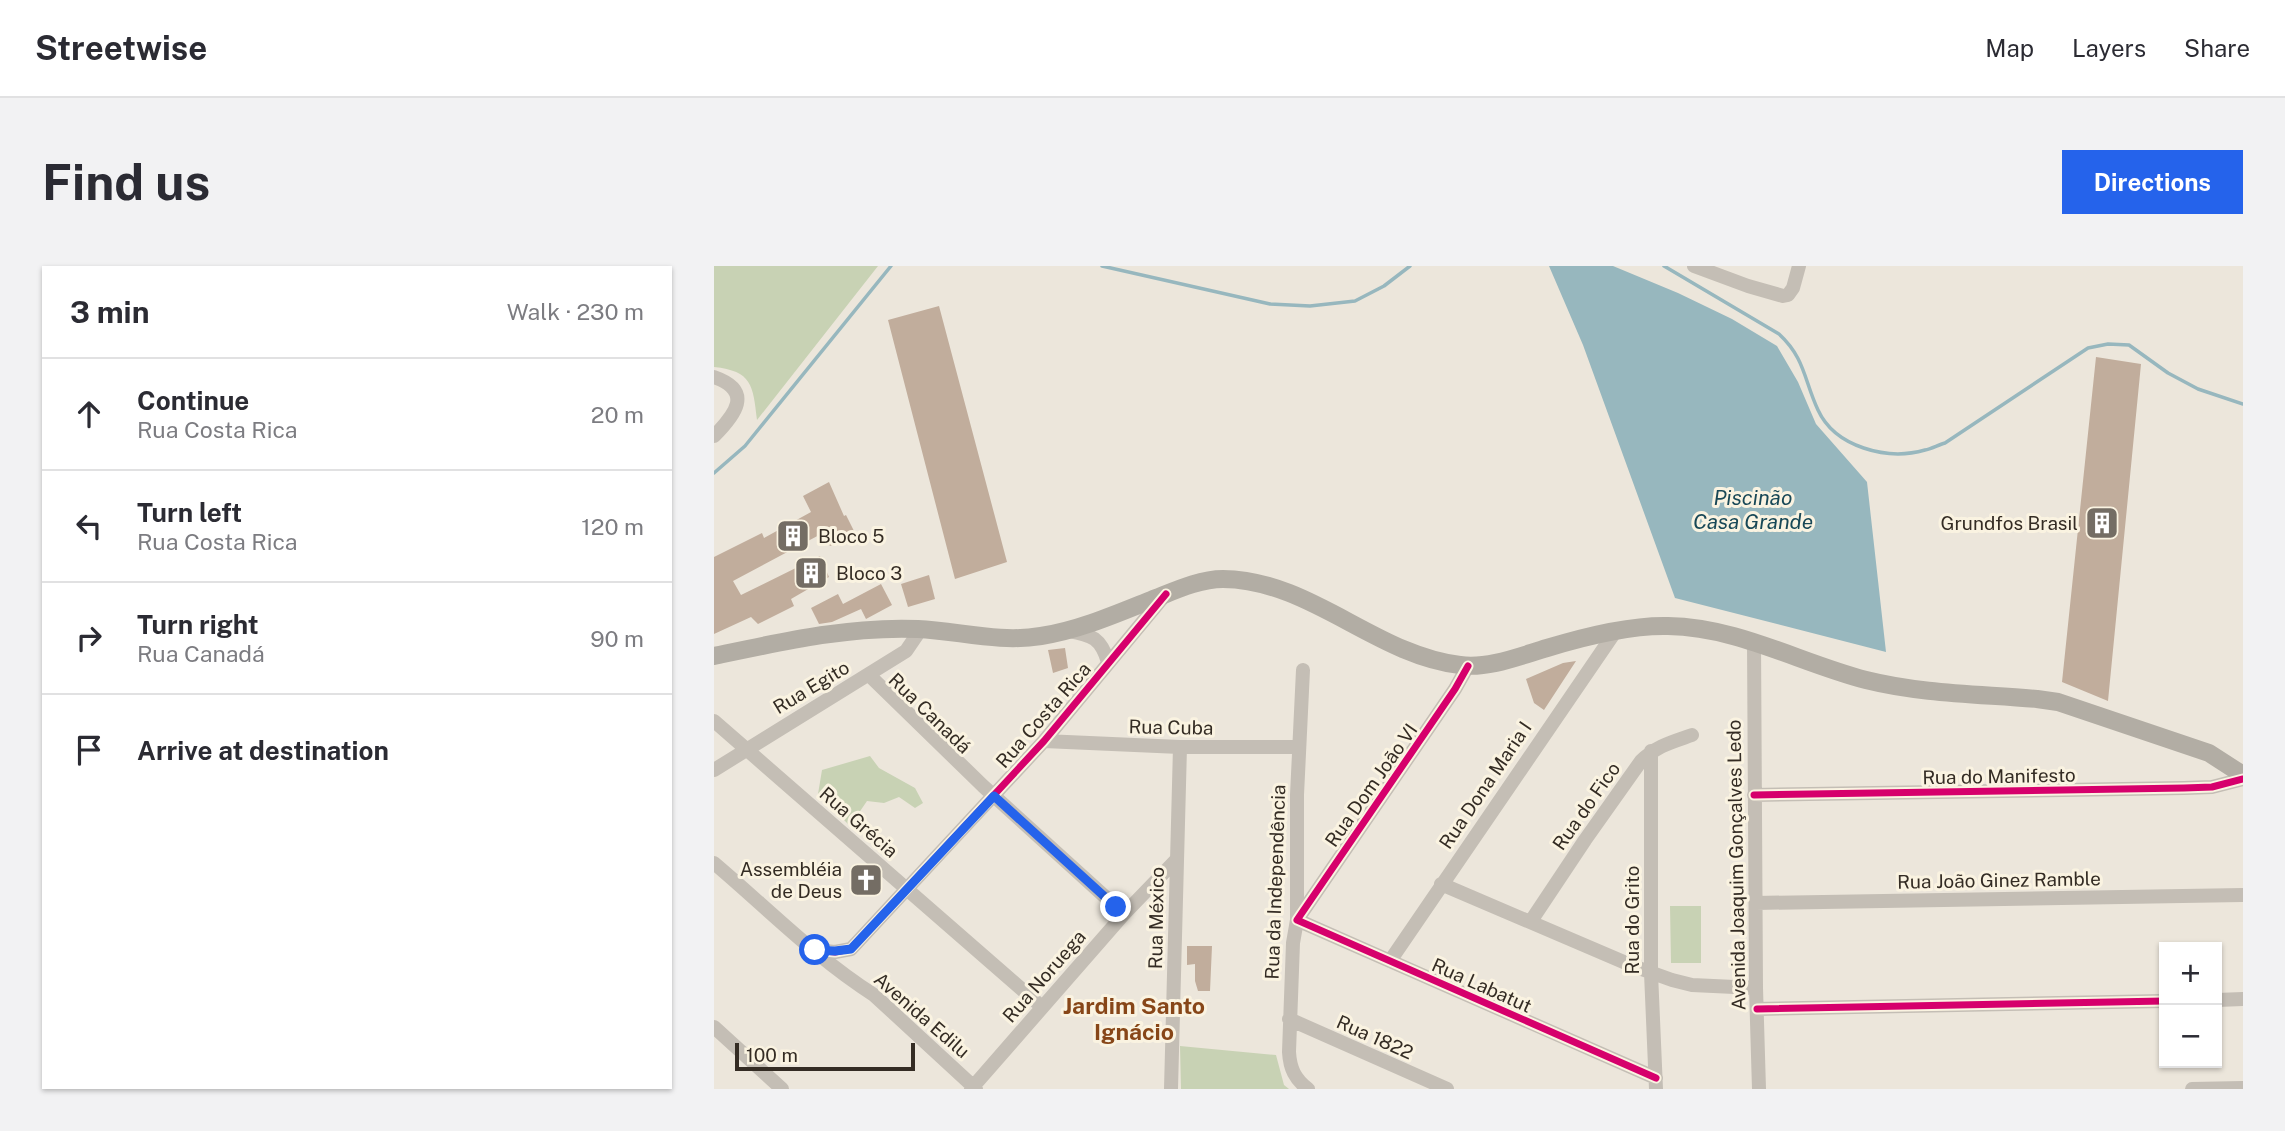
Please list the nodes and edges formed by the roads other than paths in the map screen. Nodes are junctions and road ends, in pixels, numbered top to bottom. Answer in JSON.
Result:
{"nodes":[{"id":1,"x":1695,"y":266,"type":"edge"},
{"id":2,"x":1799,"y":266,"type":"edge"},
{"id":3,"x":714,"y":377,"type":"edge"},
{"id":4,"x":714,"y":436,"type":"edge"},
{"id":5,"x":1166,"y":594,"type":"junction"},
{"id":6,"x":921,"y":629,"type":"junction"},
{"id":7,"x":1069,"y":631,"type":"junction"},
{"id":8,"x":1615,"y":632,"type":"junction"},
{"id":9,"x":1754,"y":641,"type":"junction"},
{"id":10,"x":714,"y":656,"type":"edge"},
{"id":11,"x":1108,"y":662,"type":"junction"},
{"id":12,"x":1468,"y":666,"type":"junction"},
{"id":13,"x":1303,"y":670,"type":"dead end"},
{"id":14,"x":869,"y":675,"type":"junction"},
{"id":15,"x":714,"y":721,"type":"edge"},
{"id":16,"x":1692,"y":735,"type":"dead end"},
{"id":17,"x":1044,"y":741,"type":"junction"},
{"id":18,"x":1180,"y":747,"type":"junction"},
{"id":19,"x":1298,"y":747,"type":"junction"},
{"id":20,"x":745,"y":749,"type":"junction"},
{"id":21,"x":1651,"y":751,"type":"junction"},
{"id":22,"x":714,"y":770,"type":"edge"},
{"id":23,"x":2243,"y":777,"type":"edge"},
{"id":24,"x":1754,"y":795,"type":"junction"},
{"id":25,"x":994,"y":796,"type":"junction"},
{"id":26,"x":1177,"y":859,"type":"junction"},
{"id":27,"x":714,"y":863,"type":"edge"},
{"id":28,"x":1441,"y":884,"type":"junction"},
{"id":29,"x":907,"y":890,"type":"junction"},
{"id":30,"x":2243,"y":895,"type":"edge"},
{"id":31,"x":1756,"y":903,"type":"junction"},
{"id":32,"x":1124,"y":914,"type":"junction"},
{"id":33,"x":1297,"y":920,"type":"junction"},
{"id":34,"x":1531,"y":921,"type":"junction"},
{"id":35,"x":851,"y":949,"type":"junction"},
{"id":36,"x":815,"y":950,"type":"junction"},
{"id":37,"x":1390,"y":961,"type":"junction"},
{"id":38,"x":1651,"y":973,"type":"junction"},
{"id":39,"x":856,"y":984,"type":"junction"},
{"id":40,"x":1756,"y":988,"type":"junction"},
{"id":41,"x":2243,"y":999,"type":"edge"},
{"id":42,"x":2222,"y":1000,"type":"edge"},
{"id":43,"x":2159,"y":1001,"type":"edge"},
{"id":44,"x":1042,"y":1007,"type":"junction"},
{"id":45,"x":1757,"y":1009,"type":"junction"},
{"id":46,"x":1289,"y":1019,"type":"junction"},
{"id":47,"x":714,"y":1027,"type":"edge"},
{"id":48,"x":1656,"y":1083,"type":"edge"},
{"id":49,"x":974,"y":1088,"type":"edge"},
{"id":50,"x":2243,"y":1088,"type":"edge"},
{"id":51,"x":782,"y":1089,"type":"edge"},
{"id":52,"x":1171,"y":1089,"type":"edge"},
{"id":53,"x":1308,"y":1089,"type":"edge"},
{"id":54,"x":1447,"y":1089,"type":"edge"},
{"id":55,"x":1759,"y":1089,"type":"edge"},
{"id":56,"x":2192,"y":1089,"type":"edge"}],
"edges":[{"from":1,"to":2,"type":"street"},
{"from":3,"to":4,"type":"street"},
{"from":5,"to":7,"type":"main road"},
{"from":5,"to":11,"type":"street","name":"Rua Costa Rica"},
{"from":5,"to":12,"type":"main road"},
{"from":6,"to":7,"type":"main road"},
{"from":6,"to":10,"type":"main road"},
{"from":6,"to":14,"type":"street","name":"Rua Egito"},
{"from":7,"to":11,"type":"street"},
{"from":8,"to":9,"type":"main road"},
{"from":8,"to":12,"type":"main road"},
{"from":8,"to":28,"type":"street","name":"Rua Dona Maria I"},
{"from":9,"to":23,"type":"main road"},
{"from":9,"to":24,"type":"street","name":"Avenida Joaquim Gonçalves Ledo"},
{"from":11,"to":17,"type":"street","name":"Rua Costa Rica"},
{"from":12,"to":33,"type":"street","name":"Rua Dom João VI"},
{"from":13,"to":19,"type":"street","name":"Rua da Independência"},
{"from":14,"to":20,"type":"street","name":"Rua Egito"},
{"from":14,"to":25,"type":"street","name":"Rua Canadá"},
{"from":15,"to":20,"type":"street","name":"Rua Grécia"},
{"from":16,"to":21,"type":"street","name":"Rua do Fico"},
{"from":17,"to":18,"type":"street","name":"Rua Cuba"},
{"from":17,"to":25,"type":"street","name":"Rua Costa Rica"},
{"from":18,"to":19,"type":"street","name":"Rua Cuba"},
{"from":18,"to":26,"type":"street","name":"Rua México"},
{"from":19,"to":33,"type":"street","name":"Rua da Independência"},
{"from":20,"to":22,"type":"street","name":"Rua Egito"},
{"from":20,"to":29,"type":"street","name":"Rua Grécia"},
{"from":21,"to":34,"type":"street","name":"Rua do Fico"},
{"from":21,"to":38,"type":"street","name":"Rua do Grito"},
{"from":23,"to":24,"type":"street","name":"Rua do Manifesto"},
{"from":24,"to":31,"type":"street","name":"Avenida Joaquim Gonçalves Ledo"},
{"from":25,"to":29,"type":"street","name":"Rua Costa Rica"},
{"from":25,"to":32,"type":"street","name":"Rua Canadá"},
{"from":26,"to":32,"type":"street","name":"Rua Noruega"},
{"from":26,"to":52,"type":"street","name":"Rua México"},
{"from":27,"to":36,"type":"street","name":"Avenida Edilu"},
{"from":28,"to":34,"type":"street"},
{"from":28,"to":37,"type":"street","name":"Rua Dona Maria I"},
{"from":29,"to":35,"type":"street","name":"Rua Costa Rica"},
{"from":29,"to":44,"type":"street","name":"Rua Grécia"},
{"from":30,"to":31,"type":"street","name":"Rua João Ginez Ramble"},
{"from":31,"to":40,"type":"street","name":"Avenida Joaquim Gonçalves Ledo"},
{"from":32,"to":44,"type":"street","name":"Rua Noruega"},
{"from":33,"to":37,"type":"street","name":"Rua Labatut"},
{"from":33,"to":46,"type":"street","name":"Rua da Independência"},
{"from":34,"to":38,"type":"street"},
{"from":35,"to":36,"type":"street"},
{"from":35,"to":39,"type":"street"},
{"from":36,"to":39,"type":"street","name":"Avenida Edilu"},
{"from":37,"to":48,"type":"street","name":"Rua Labatut"},
{"from":38,"to":40,"type":"street"},
{"from":38,"to":48,"type":"street","name":"Rua do Grito"},
{"from":39,"to":49,"type":"street","name":"Avenida Edilu"},
{"from":40,"to":45,"type":"street","name":"Avenida Joaquim Gonçalves Ledo"},
{"from":41,"to":42,"type":"street"},
{"from":43,"to":45,"type":"street"},
{"from":44,"to":49,"type":"street","name":"Rua Noruega"},
{"from":45,"to":55,"type":"street","name":"Avenida Joaquim Gonçalves Ledo"},
{"from":46,"to":53,"type":"street","name":"Rua da Independência"},
{"from":46,"to":54,"type":"street","name":"Rua 1822"},
{"from":47,"to":51,"type":"street"},
{"from":50,"to":56,"type":"street"}]}
